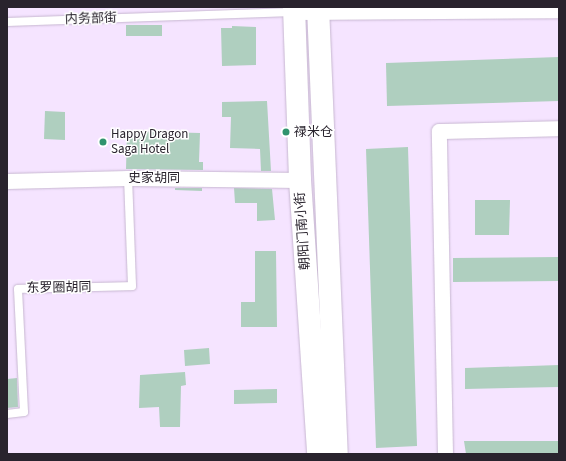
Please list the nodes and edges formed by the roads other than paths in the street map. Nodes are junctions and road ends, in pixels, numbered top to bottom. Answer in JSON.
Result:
{"nodes":[{"id":1,"x":417,"y":9,"type":"edge"},
{"id":2,"x":294,"y":10,"type":"edge"},
{"id":3,"x":318,"y":10,"type":"edge"},
{"id":4,"x":559,"y":10,"type":"edge"},
{"id":5,"x":7,"y":22,"type":"edge"},
{"id":6,"x":559,"y":128,"type":"edge"},
{"id":7,"x":128,"y":178,"type":"junction"},
{"id":8,"x":300,"y":180,"type":"junction"},
{"id":9,"x":7,"y":181,"type":"edge"},
{"id":10,"x":7,"y":414,"type":"edge"},
{"id":11,"x":318,"y":454,"type":"edge"},
{"id":12,"x":337,"y":454,"type":"edge"},
{"id":13,"x":445,"y":454,"type":"edge"}],
"edges":[{"from":1,"to":3,"type":"street"},
{"from":1,"to":4,"type":"street"},
{"from":2,"to":3,"type":"street"},
{"from":2,"to":5,"type":"lane","name":"内务部街"},
{"from":2,"to":8,"type":"main road","name":"朝阳门南小街"},
{"from":3,"to":12,"type":"main road","name":"朝阳门南小街"},
{"from":6,"to":13,"type":"street"},
{"from":7,"to":8,"type":"street","name":"史家胡同"},
{"from":7,"to":9,"type":"street","name":"史家胡同"},
{"from":7,"to":10,"type":"lane","name":"东罗圈胡同"},
{"from":8,"to":11,"type":"main road","name":"朝阳门南小街"}]}
